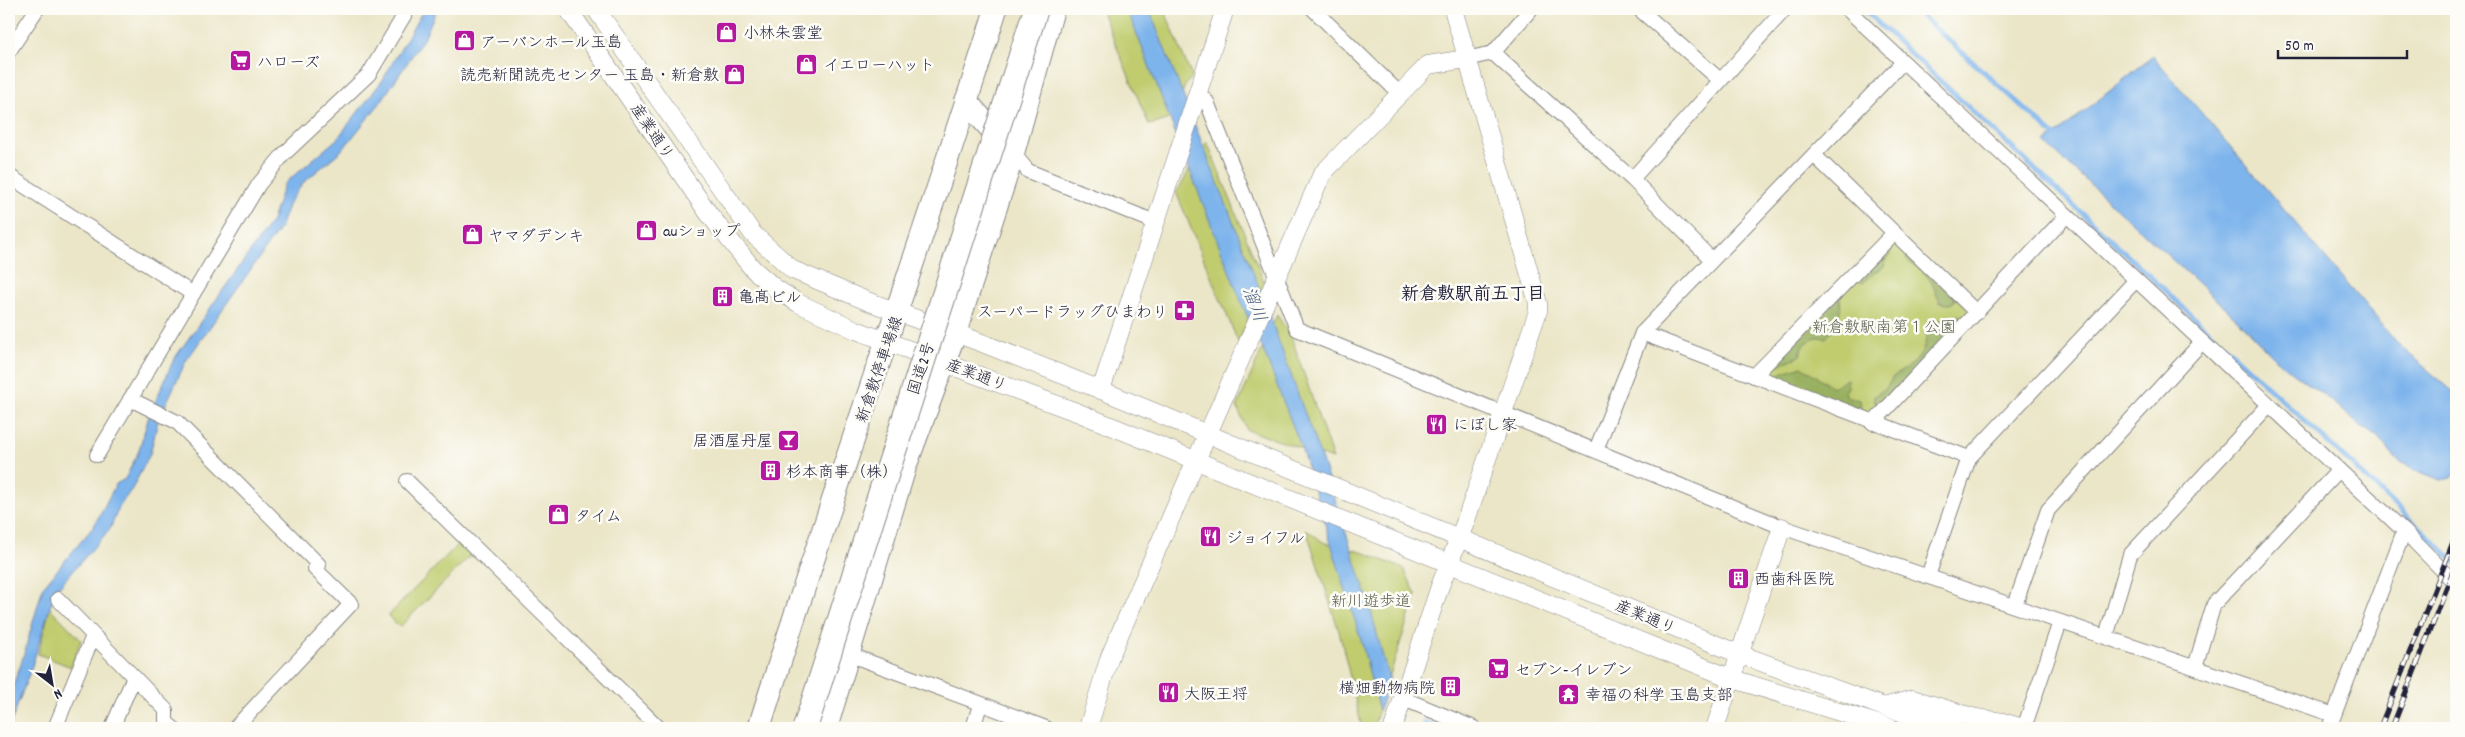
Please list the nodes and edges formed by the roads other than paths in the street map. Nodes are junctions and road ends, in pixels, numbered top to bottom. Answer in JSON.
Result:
{"nodes":[{"id":1,"x":37,"y":9,"type":"edge"},
{"id":2,"x":408,"y":9,"type":"edge"},
{"id":3,"x":568,"y":9,"type":"edge"},
{"id":4,"x":596,"y":9,"type":"edge"},
{"id":5,"x":996,"y":9,"type":"edge"},
{"id":6,"x":1036,"y":9,"type":"edge"},
{"id":7,"x":1053,"y":9,"type":"edge"},
{"id":8,"x":1225,"y":9,"type":"edge"},
{"id":9,"x":1313,"y":9,"type":"edge"},
{"id":10,"x":1453,"y":9,"type":"edge"},
{"id":11,"x":1531,"y":9,"type":"edge"},
{"id":12,"x":1639,"y":9,"type":"edge"},
{"id":13,"x":1785,"y":9,"type":"edge"},
{"id":14,"x":1846,"y":9,"type":"edge"},
{"id":15,"x":9,"y":51,"type":"edge"},
{"id":16,"x":1494,"y":53,"type":"junction"},
{"id":17,"x":1466,"y":59,"type":"junction"},
{"id":18,"x":1903,"y":62,"type":"junction"},
{"id":19,"x":1720,"y":80,"type":"junction"},
{"id":20,"x":1197,"y":92,"type":"junction"},
{"id":21,"x":1400,"y":94,"type":"junction"},
{"id":22,"x":966,"y":101,"type":"junction"},
{"id":23,"x":1013,"y":153,"type":"junction"},
{"id":24,"x":1814,"y":155,"type":"junction"},
{"id":25,"x":9,"y":176,"type":"edge"},
{"id":26,"x":1632,"y":179,"type":"junction"},
{"id":27,"x":2067,"y":215,"type":"junction"},
{"id":28,"x":1155,"y":222,"type":"junction"},
{"id":29,"x":1894,"y":233,"type":"junction"},
{"id":30,"x":1712,"y":260,"type":"junction"},
{"id":31,"x":1277,"y":279,"type":"junction"},
{"id":32,"x":2136,"y":280,"type":"junction"},
{"id":33,"x":193,"y":294,"type":"junction"},
{"id":34,"x":897,"y":312,"type":"junction"},
{"id":35,"x":1976,"y":312,"type":"junction"},
{"id":36,"x":955,"y":333,"type":"junction"},
{"id":37,"x":1642,"y":333,"type":"junction"},
{"id":38,"x":887,"y":340,"type":"junction"},
{"id":39,"x":2202,"y":342,"type":"junction"},
{"id":40,"x":944,"y":361,"type":"junction"},
{"id":41,"x":1754,"y":376,"type":"junction"},
{"id":42,"x":1101,"y":390,"type":"junction"},
{"id":43,"x":130,"y":399,"type":"junction"},
{"id":44,"x":2269,"y":405,"type":"junction"},
{"id":45,"x":1502,"y":413,"type":"junction"},
{"id":46,"x":1873,"y":423,"type":"junction"},
{"id":47,"x":1208,"y":435,"type":"junction"},
{"id":48,"x":1596,"y":450,"type":"junction"},
{"id":49,"x":96,"y":455,"type":"dead end"},
{"id":50,"x":1969,"y":458,"type":"junction"},
{"id":51,"x":1196,"y":462,"type":"junction"},
{"id":52,"x":2339,"y":470,"type":"junction"},
{"id":53,"x":407,"y":481,"type":"dead end"},
{"id":54,"x":1782,"y":527,"type":"junction"},
{"id":55,"x":2404,"y":531,"type":"junction"},
{"id":56,"x":1459,"y":538,"type":"junction"},
{"id":57,"x":1449,"y":564,"type":"junction"},
{"id":58,"x":1928,"y":576,"type":"junction"},
{"id":59,"x":2456,"y":584,"type":"edge"},
{"id":60,"x":58,"y":599,"type":"dead end"},
{"id":61,"x":2015,"y":605,"type":"junction"},
{"id":62,"x":2060,"y":622,"type":"junction"},
{"id":63,"x":93,"y":636,"type":"junction"},
{"id":64,"x":2106,"y":636,"type":"junction"},
{"id":65,"x":848,"y":654,"type":"junction"},
{"id":66,"x":1739,"y":654,"type":"junction"},
{"id":67,"x":2195,"y":666,"type":"junction"},
{"id":68,"x":134,"y":677,"type":"junction"},
{"id":69,"x":1732,"y":679,"type":"junction"},
{"id":70,"x":1404,"y":699,"type":"junction"},
{"id":71,"x":980,"y":705,"type":"junction"},
{"id":72,"x":1884,"y":707,"type":"junction"},
{"id":73,"x":2334,"y":715,"type":"junction"},
{"id":74,"x":168,"y":726,"type":"edge"},
{"id":75,"x":1884,"y":727,"type":"edge"},
{"id":76,"x":55,"y":728,"type":"edge"},
{"id":77,"x":112,"y":728,"type":"edge"},
{"id":78,"x":235,"y":728,"type":"edge"},
{"id":79,"x":659,"y":728,"type":"edge"},
{"id":80,"x":759,"y":728,"type":"edge"},
{"id":81,"x":805,"y":728,"type":"edge"},
{"id":82,"x":826,"y":728,"type":"edge"},
{"id":83,"x":973,"y":728,"type":"edge"},
{"id":84,"x":1046,"y":728,"type":"edge"},
{"id":85,"x":1088,"y":728,"type":"edge"},
{"id":86,"x":1393,"y":728,"type":"edge"},
{"id":87,"x":1474,"y":728,"type":"edge"},
{"id":88,"x":1715,"y":728,"type":"edge"},
{"id":89,"x":1956,"y":728,"type":"edge"},
{"id":90,"x":2023,"y":728,"type":"edge"},
{"id":91,"x":2329,"y":728,"type":"edge"}],
"edges":[{"from":1,"to":15,"type":"street"},
{"from":2,"to":33,"type":"street"},
{"from":3,"to":38,"type":"street","name":"産業通り"},
{"from":4,"to":34,"type":"street","name":"産業通り"},
{"from":5,"to":22,"type":"main road","name":"新倉敷停車場線"},
{"from":6,"to":81,"type":"highway","name":"国道2号","bridge":true},
{"from":7,"to":23,"type":"main road"},
{"from":8,"to":20,"type":"street"},
{"from":9,"to":21,"type":"street"},
{"from":10,"to":17,"type":"street"},
{"from":11,"to":16,"type":"street"},
{"from":12,"to":19,"type":"street"},
{"from":13,"to":19,"type":"street"},
{"from":14,"to":18,"type":"street"},
{"from":16,"to":17,"type":"street"},
{"from":16,"to":26,"type":"street"},
{"from":17,"to":21,"type":"street"},
{"from":17,"to":45,"type":"street"},
{"from":18,"to":24,"type":"street"},
{"from":18,"to":27,"type":"street"},
{"from":19,"to":26,"type":"street"},
{"from":20,"to":28,"type":"street"},
{"from":20,"to":31,"type":"street"},
{"from":21,"to":31,"type":"street"},
{"from":22,"to":23,"type":"main road"},
{"from":22,"to":34,"type":"main road","name":"新倉敷停車場線"},
{"from":23,"to":28,"type":"street"},
{"from":23,"to":36,"type":"main road"},
{"from":24,"to":29,"type":"street"},
{"from":24,"to":30,"type":"street"},
{"from":25,"to":33,"type":"street"},
{"from":26,"to":30,"type":"street"},
{"from":27,"to":32,"type":"street"},
{"from":27,"to":35,"type":"street"},
{"from":28,"to":42,"type":"street"},
{"from":29,"to":35,"type":"street"},
{"from":29,"to":41,"type":"street"},
{"from":30,"to":37,"type":"street"},
{"from":31,"to":45,"type":"street"},
{"from":31,"to":47,"type":"street"},
{"from":32,"to":39,"type":"street"},
{"from":32,"to":50,"type":"street"},
{"from":33,"to":43,"type":"street"},
{"from":34,"to":36,"type":"street","name":"産業通り"},
{"from":34,"to":38,"type":"main road","name":"新倉敷停車場線"},
{"from":35,"to":46,"type":"street"},
{"from":36,"to":40,"type":"main road"},
{"from":36,"to":42,"type":"street","name":"産業通り"},
{"from":37,"to":41,"type":"street"},
{"from":37,"to":48,"type":"street"},
{"from":38,"to":40,"type":"street","name":"産業通り"},
{"from":38,"to":80,"type":"main road","name":"新倉敷停車場線"},
{"from":39,"to":44,"type":"street"},
{"from":39,"to":61,"type":"street"},
{"from":40,"to":51,"type":"street","name":"産業通り"},
{"from":40,"to":65,"type":"main road"},
{"from":41,"to":46,"type":"street"},
{"from":42,"to":47,"type":"street","name":"産業通り"},
{"from":43,"to":49,"type":"street"},
{"from":43,"to":78,"type":"street"},
{"from":44,"to":52,"type":"street"},
{"from":44,"to":64,"type":"street"},
{"from":45,"to":48,"type":"street"},
{"from":45,"to":56,"type":"street"},
{"from":46,"to":50,"type":"street"},
{"from":47,"to":51,"type":"street"},
{"from":47,"to":56,"type":"street","name":"産業通り"},
{"from":48,"to":54,"type":"street"},
{"from":50,"to":58,"type":"street"},
{"from":51,"to":57,"type":"street","name":"産業通り"},
{"from":51,"to":85,"type":"street"},
{"from":52,"to":55,"type":"street"},
{"from":52,"to":67,"type":"street"},
{"from":53,"to":79,"type":"street"},
{"from":54,"to":58,"type":"street"},
{"from":54,"to":66,"type":"street"},
{"from":55,"to":59,"type":"street"},
{"from":55,"to":73,"type":"street"},
{"from":56,"to":57,"type":"street"},
{"from":56,"to":66,"type":"street","name":"産業通り"},
{"from":57,"to":69,"type":"street","name":"産業通り"},
{"from":57,"to":70,"type":"street"},
{"from":58,"to":61,"type":"street"},
{"from":60,"to":63,"type":"street"},
{"from":61,"to":62,"type":"street"},
{"from":62,"to":64,"type":"street"},
{"from":62,"to":90,"type":"street"},
{"from":63,"to":68,"type":"street"},
{"from":63,"to":76,"type":"street"},
{"from":64,"to":67,"type":"street"},
{"from":65,"to":71,"type":"street"},
{"from":65,"to":82,"type":"main road"},
{"from":66,"to":69,"type":"street"},
{"from":66,"to":72,"type":"street","name":"産業通り"},
{"from":67,"to":73,"type":"street"},
{"from":68,"to":74,"type":"street"},
{"from":68,"to":77,"type":"street"},
{"from":69,"to":75,"type":"street","name":"産業通り"},
{"from":69,"to":88,"type":"street"},
{"from":70,"to":86,"type":"street"},
{"from":70,"to":87,"type":"street"},
{"from":71,"to":83,"type":"street"},
{"from":71,"to":84,"type":"street"},
{"from":72,"to":89,"type":"street","name":"産業通り"},
{"from":72,"to":90,"type":"street"},
{"from":73,"to":91,"type":"street"}]}
